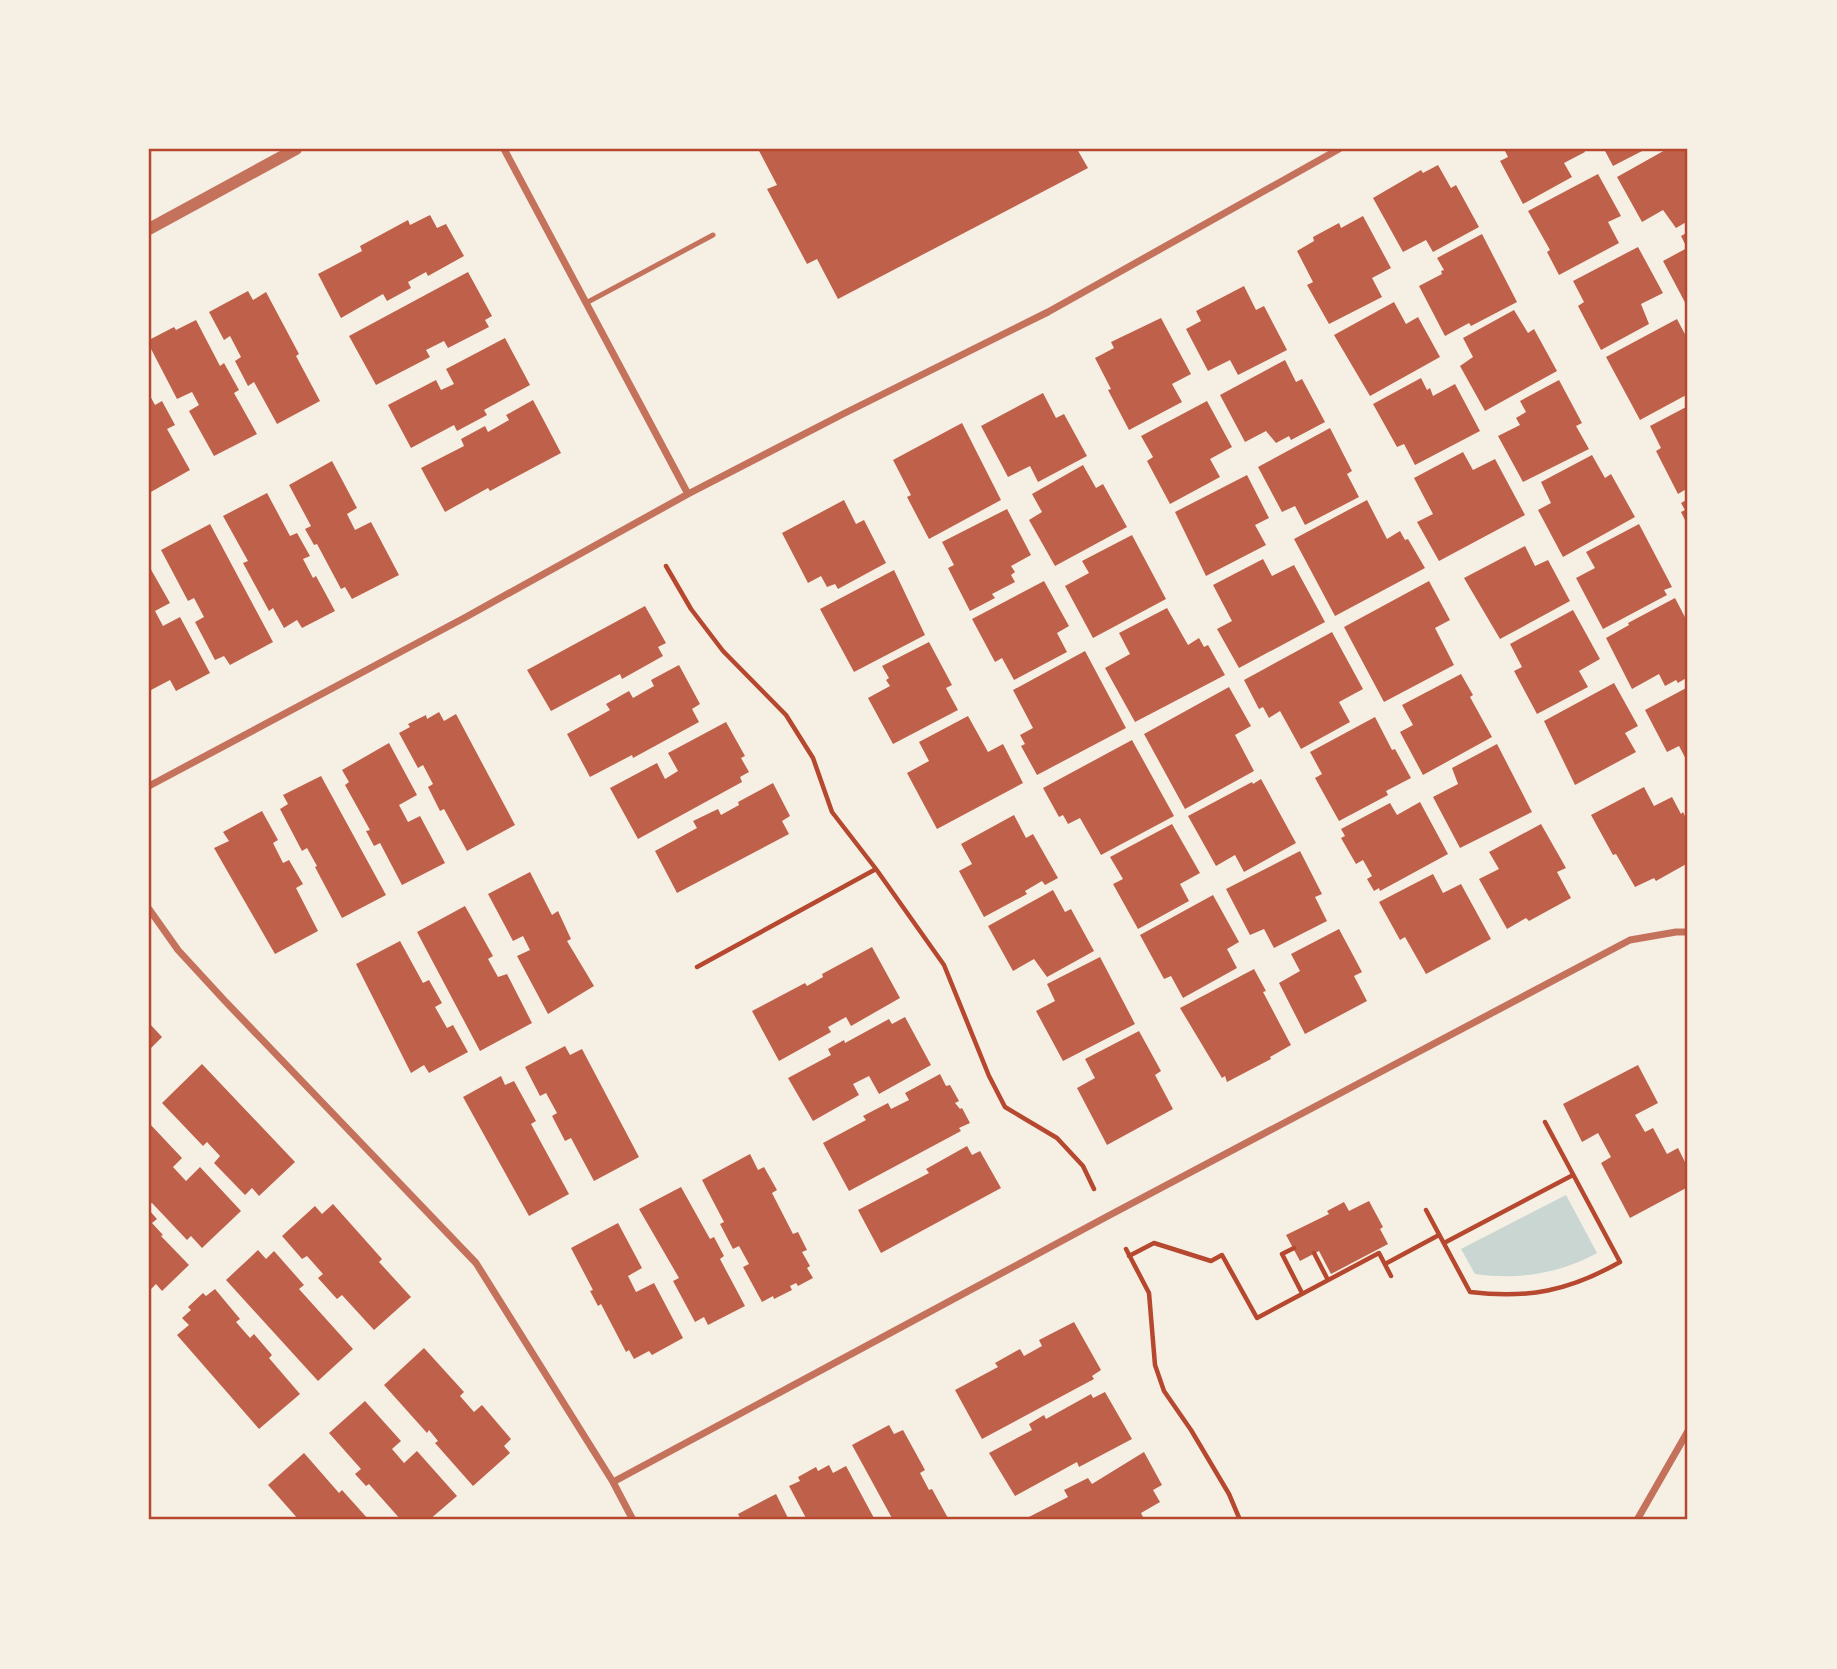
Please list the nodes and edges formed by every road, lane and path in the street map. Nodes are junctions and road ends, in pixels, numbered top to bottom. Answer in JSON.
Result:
{"nodes":[{"id":1,"x":296,"y":149,"type":"edge"},
{"id":2,"x":504,"y":149,"type":"edge"},
{"id":3,"x":1339,"y":149,"type":"edge"},
{"id":4,"x":149,"y":229,"type":"edge"},
{"id":5,"x":713,"y":235,"type":"dead end"},
{"id":6,"x":586,"y":303,"type":"junction"},
{"id":7,"x":688,"y":494,"type":"junction"},
{"id":8,"x":666,"y":566,"type":"dead end"},
{"id":9,"x":149,"y":786,"type":"edge"},
{"id":10,"x":876,"y":869,"type":"junction"},
{"id":11,"x":149,"y":909,"type":"edge"},
{"id":12,"x":1688,"y":932,"type":"edge"},
{"id":13,"x":697,"y":967,"type":"dead end"},
{"id":14,"x":1545,"y":1122,"type":"dead end"},
{"id":15,"x":1573,"y":1175,"type":"junction"},
{"id":16,"x":1094,"y":1189,"type":"dead end"},
{"id":17,"x":1426,"y":1210,"type":"dead end"},
{"id":18,"x":1439,"y":1235,"type":"junction"},
{"id":19,"x":1444,"y":1243,"type":"junction"},
{"id":20,"x":1294,"y":1248,"type":"dead end"},
{"id":21,"x":1126,"y":1249,"type":"dead end"},
{"id":22,"x":1314,"y":1253,"type":"dead end"},
{"id":23,"x":1129,"y":1256,"type":"junction"},
{"id":24,"x":1385,"y":1264,"type":"junction"},
{"id":25,"x":1391,"y":1276,"type":"dead end"},
{"id":26,"x":1328,"y":1280,"type":"junction"},
{"id":27,"x":1303,"y":1293,"type":"junction"},
{"id":28,"x":1688,"y":1431,"type":"edge"},
{"id":29,"x":612,"y":1482,"type":"junction"},
{"id":30,"x":633,"y":1520,"type":"edge"},
{"id":31,"x":1240,"y":1520,"type":"edge"},
{"id":32,"x":1637,"y":1520,"type":"edge"}],
"edges":[{"from":1,"to":4,"type":"street"},
{"from":2,"to":6,"type":"street"},
{"from":3,"to":7,"type":"street"},
{"from":5,"to":6,"type":"lane"},
{"from":6,"to":7,"type":"street"},
{"from":7,"to":9,"type":"street"},
{"from":8,"to":10,"type":"path"},
{"from":10,"to":13,"type":"path"},
{"from":10,"to":16,"type":"path"},
{"from":11,"to":29,"type":"street"},
{"from":12,"to":29,"type":"street"},
{"from":14,"to":15,"type":"path"},
{"from":15,"to":19,"type":"path"},
{"from":15,"to":19,"type":"path"},
{"from":17,"to":18,"type":"path"},
{"from":18,"to":19,"type":"path"},
{"from":18,"to":24,"type":"path"},
{"from":20,"to":27,"type":"path"},
{"from":21,"to":23,"type":"path"},
{"from":22,"to":26,"type":"path"},
{"from":23,"to":27,"type":"path"},
{"from":23,"to":31,"type":"path"},
{"from":24,"to":25,"type":"path"},
{"from":24,"to":26,"type":"path"},
{"from":26,"to":27,"type":"path"},
{"from":28,"to":32,"type":"street"},
{"from":29,"to":30,"type":"street"}]}
